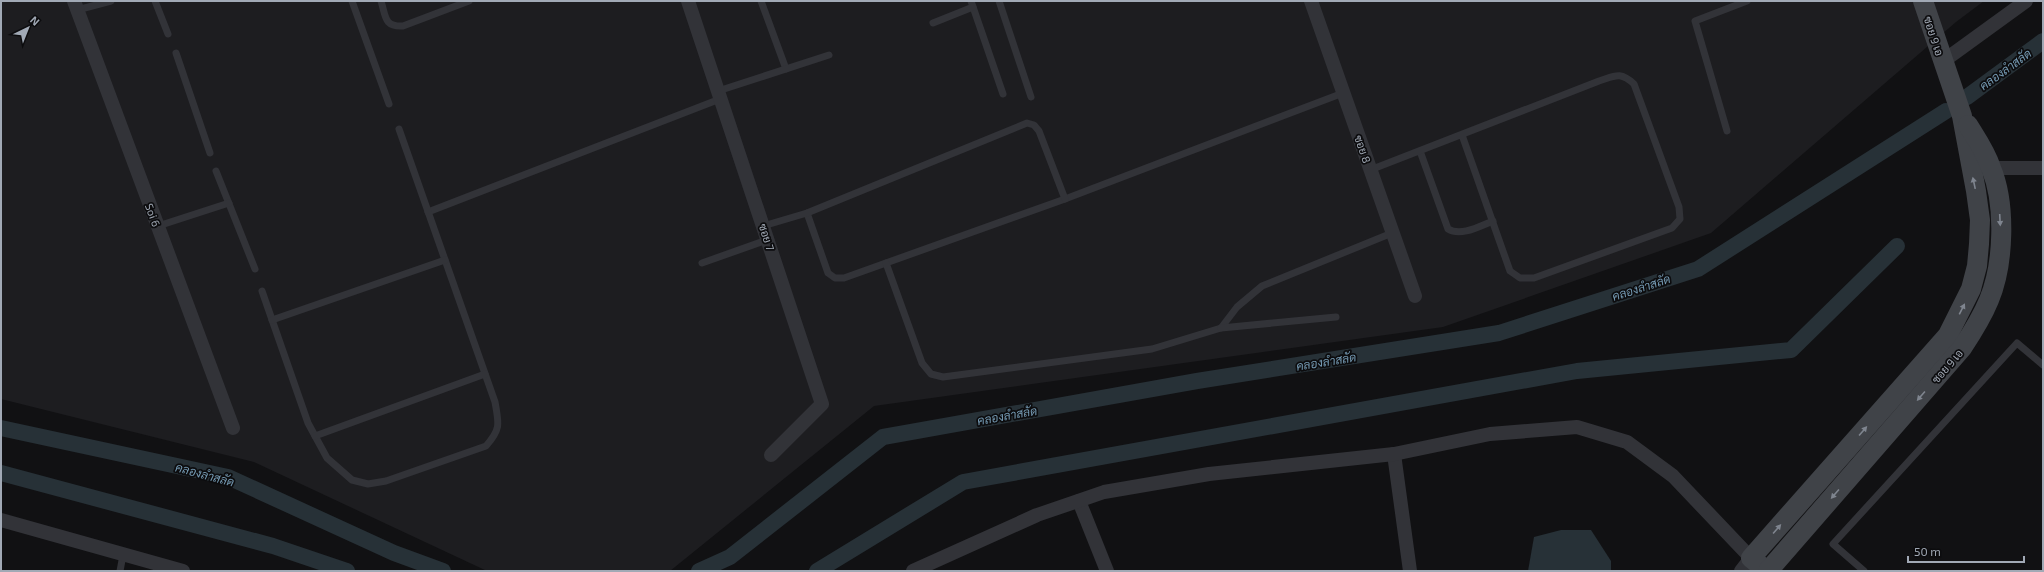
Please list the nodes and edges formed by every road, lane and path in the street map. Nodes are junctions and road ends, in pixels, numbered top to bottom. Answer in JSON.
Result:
{"nodes":[{"id":1,"x":111,"y":1,"type":"edge"},
{"id":2,"x":155,"y":1,"type":"edge"},
{"id":3,"x":352,"y":1,"type":"edge"},
{"id":4,"x":381,"y":1,"type":"edge"},
{"id":5,"x":469,"y":1,"type":"edge"},
{"id":6,"x":688,"y":1,"type":"edge"},
{"id":7,"x":761,"y":1,"type":"edge"},
{"id":8,"x":999,"y":1,"type":"edge"},
{"id":9,"x":1311,"y":1,"type":"edge"},
{"id":10,"x":1747,"y":1,"type":"edge"},
{"id":11,"x":1923,"y":1,"type":"edge"},
{"id":12,"x":2026,"y":1,"type":"edge"},
{"id":13,"x":972,"y":4,"type":"edge"},
{"id":14,"x":75,"y":6,"type":"edge"},
{"id":15,"x":933,"y":23,"type":"dead end"},
{"id":16,"x":168,"y":34,"type":"dead end"},
{"id":17,"x":176,"y":53,"type":"dead end"},
{"id":18,"x":829,"y":55,"type":"dead end"},
{"id":19,"x":1942,"y":62,"type":"junction"},
{"id":20,"x":786,"y":69,"type":"junction"},
{"id":21,"x":1343,"y":93,"type":"junction"},
{"id":22,"x":1003,"y":94,"type":"dead end"},
{"id":23,"x":719,"y":95,"type":"junction"},
{"id":24,"x":1031,"y":97,"type":"dead end"},
{"id":25,"x":389,"y":104,"type":"dead end"},
{"id":26,"x":1962,"y":116,"type":"junction"},
{"id":27,"x":399,"y":129,"type":"dead end"},
{"id":28,"x":1727,"y":131,"type":"dead end"},
{"id":29,"x":1462,"y":135,"type":"junction"},
{"id":30,"x":1420,"y":151,"type":"junction"},
{"id":31,"x":210,"y":153,"type":"dead end"},
{"id":32,"x":1992,"y":168,"type":"junction"},
{"id":33,"x":2043,"y":168,"type":"edge"},
{"id":34,"x":1370,"y":170,"type":"junction"},
{"id":35,"x":216,"y":171,"type":"dead end"},
{"id":36,"x":1065,"y":199,"type":"junction"},
{"id":37,"x":229,"y":203,"type":"junction"},
{"id":38,"x":428,"y":212,"type":"junction"},
{"id":39,"x":807,"y":213,"type":"junction"},
{"id":40,"x":1493,"y":221,"type":"junction"},
{"id":41,"x":158,"y":226,"type":"junction"},
{"id":42,"x":763,"y":226,"type":"junction"},
{"id":43,"x":1392,"y":233,"type":"junction"},
{"id":44,"x":767,"y":240,"type":"junction"},
{"id":45,"x":445,"y":260,"type":"junction"},
{"id":46,"x":702,"y":263,"type":"dead end"},
{"id":47,"x":886,"y":263,"type":"junction"},
{"id":48,"x":255,"y":269,"type":"dead end"},
{"id":49,"x":262,"y":291,"type":"dead end"},
{"id":50,"x":1415,"y":296,"type":"dead end"},
{"id":51,"x":1336,"y":317,"type":"dead end"},
{"id":52,"x":272,"y":320,"type":"junction"},
{"id":53,"x":1221,"y":328,"type":"junction"},
{"id":54,"x":1948,"y":335,"type":"junction"},
{"id":55,"x":1962,"y":348,"type":"junction"},
{"id":56,"x":2043,"y":365,"type":"edge"},
{"id":57,"x":485,"y":374,"type":"junction"},
{"id":58,"x":233,"y":428,"type":"dead end"},
{"id":59,"x":315,"y":436,"type":"junction"},
{"id":60,"x":1394,"y":454,"type":"junction"},
{"id":61,"x":771,"y":455,"type":"dead end"},
{"id":62,"x":1079,"y":501,"type":"junction"},
{"id":63,"x":1,"y":520,"type":"edge"},
{"id":64,"x":123,"y":555,"type":"junction"},
{"id":65,"x":1746,"y":565,"type":"edge"},
{"id":66,"x":120,"y":571,"type":"edge"},
{"id":67,"x":183,"y":571,"type":"edge"},
{"id":68,"x":914,"y":571,"type":"edge"},
{"id":69,"x":1107,"y":571,"type":"edge"},
{"id":70,"x":1410,"y":571,"type":"edge"},
{"id":71,"x":1768,"y":571,"type":"edge"},
{"id":72,"x":1864,"y":571,"type":"edge"}],
"edges":[{"from":1,"to":14,"type":"lane"},
{"from":2,"to":16,"type":"lane"},
{"from":3,"to":25,"type":"lane"},
{"from":4,"to":5,"type":"lane"},
{"from":6,"to":23,"type":"street","name":"ซอย 7"},
{"from":7,"to":20,"type":"lane"},
{"from":8,"to":24,"type":"lane"},
{"from":9,"to":21,"type":"street","name":"ซอย 8"},
{"from":10,"to":28,"type":"lane"},
{"from":11,"to":19,"type":"street","name":"ซอย 9 เอ"},
{"from":12,"to":19,"type":"street"},
{"from":13,"to":15,"type":"lane"},
{"from":13,"to":22,"type":"lane"},
{"from":14,"to":41,"type":"street","name":"Soi 6"},
{"from":17,"to":31,"type":"lane"},
{"from":18,"to":20,"type":"lane"},
{"from":19,"to":26,"type":"street","name":"ซอย 9 เอ"},
{"from":20,"to":23,"type":"lane"},
{"from":21,"to":34,"type":"street","name":"ซอย 8"},
{"from":21,"to":36,"type":"lane"},
{"from":23,"to":38,"type":"lane"},
{"from":23,"to":42,"type":"street","name":"ซอย 7"},
{"from":26,"to":32,"type":"street","name":"ซอย 9 เอ"},
{"from":54,"to":26,"type":"street","name":"ซอย 9 เอ","one_way":true},
{"from":27,"to":38,"type":"lane"},
{"from":29,"to":30,"type":"lane"},
{"from":29,"to":40,"type":"lane"},
{"from":29,"to":40,"type":"lane"},
{"from":30,"to":34,"type":"lane"},
{"from":30,"to":40,"type":"lane"},
{"from":32,"to":33,"type":"street"},
{"from":32,"to":55,"type":"street","name":"ซอย 9 เอ","one_way":true},
{"from":34,"to":43,"type":"street","name":"ซอย 8"},
{"from":35,"to":37,"type":"lane"},
{"from":36,"to":39,"type":"lane"},
{"from":36,"to":47,"type":"lane"},
{"from":37,"to":41,"type":"lane"},
{"from":37,"to":48,"type":"lane"},
{"from":38,"to":45,"type":"lane"},
{"from":39,"to":42,"type":"lane"},
{"from":39,"to":47,"type":"lane"},
{"from":41,"to":58,"type":"street","name":"Soi 6"},
{"from":42,"to":44,"type":"street","name":"ซอย 7"},
{"from":43,"to":50,"type":"street","name":"ซอย 8"},
{"from":43,"to":53,"type":"lane"},
{"from":44,"to":46,"type":"lane"},
{"from":44,"to":61,"type":"street","name":"ซอย 7"},
{"from":45,"to":52,"type":"lane"},
{"from":45,"to":57,"type":"lane"},
{"from":47,"to":53,"type":"lane"},
{"from":49,"to":52,"type":"lane"},
{"from":51,"to":53,"type":"lane"},
{"from":52,"to":59,"type":"lane"},
{"from":54,"to":55,"type":"street"},
{"from":65,"to":54,"type":"street","name":"ซอย 9 เอ","one_way":true},
{"from":55,"to":71,"type":"street","name":"ซอย 9 เอ","one_way":true},
{"from":56,"to":72,"type":"lane"},
{"from":57,"to":59,"type":"lane"},
{"from":57,"to":59,"type":"lane"},
{"from":60,"to":62,"type":"street"},
{"from":60,"to":65,"type":"street"},
{"from":60,"to":70,"type":"street"},
{"from":62,"to":68,"type":"street"},
{"from":62,"to":69,"type":"street"},
{"from":63,"to":64,"type":"street"},
{"from":64,"to":66,"type":"lane"},
{"from":64,"to":67,"type":"street"},
{"from":65,"to":71,"type":"street"}]}
